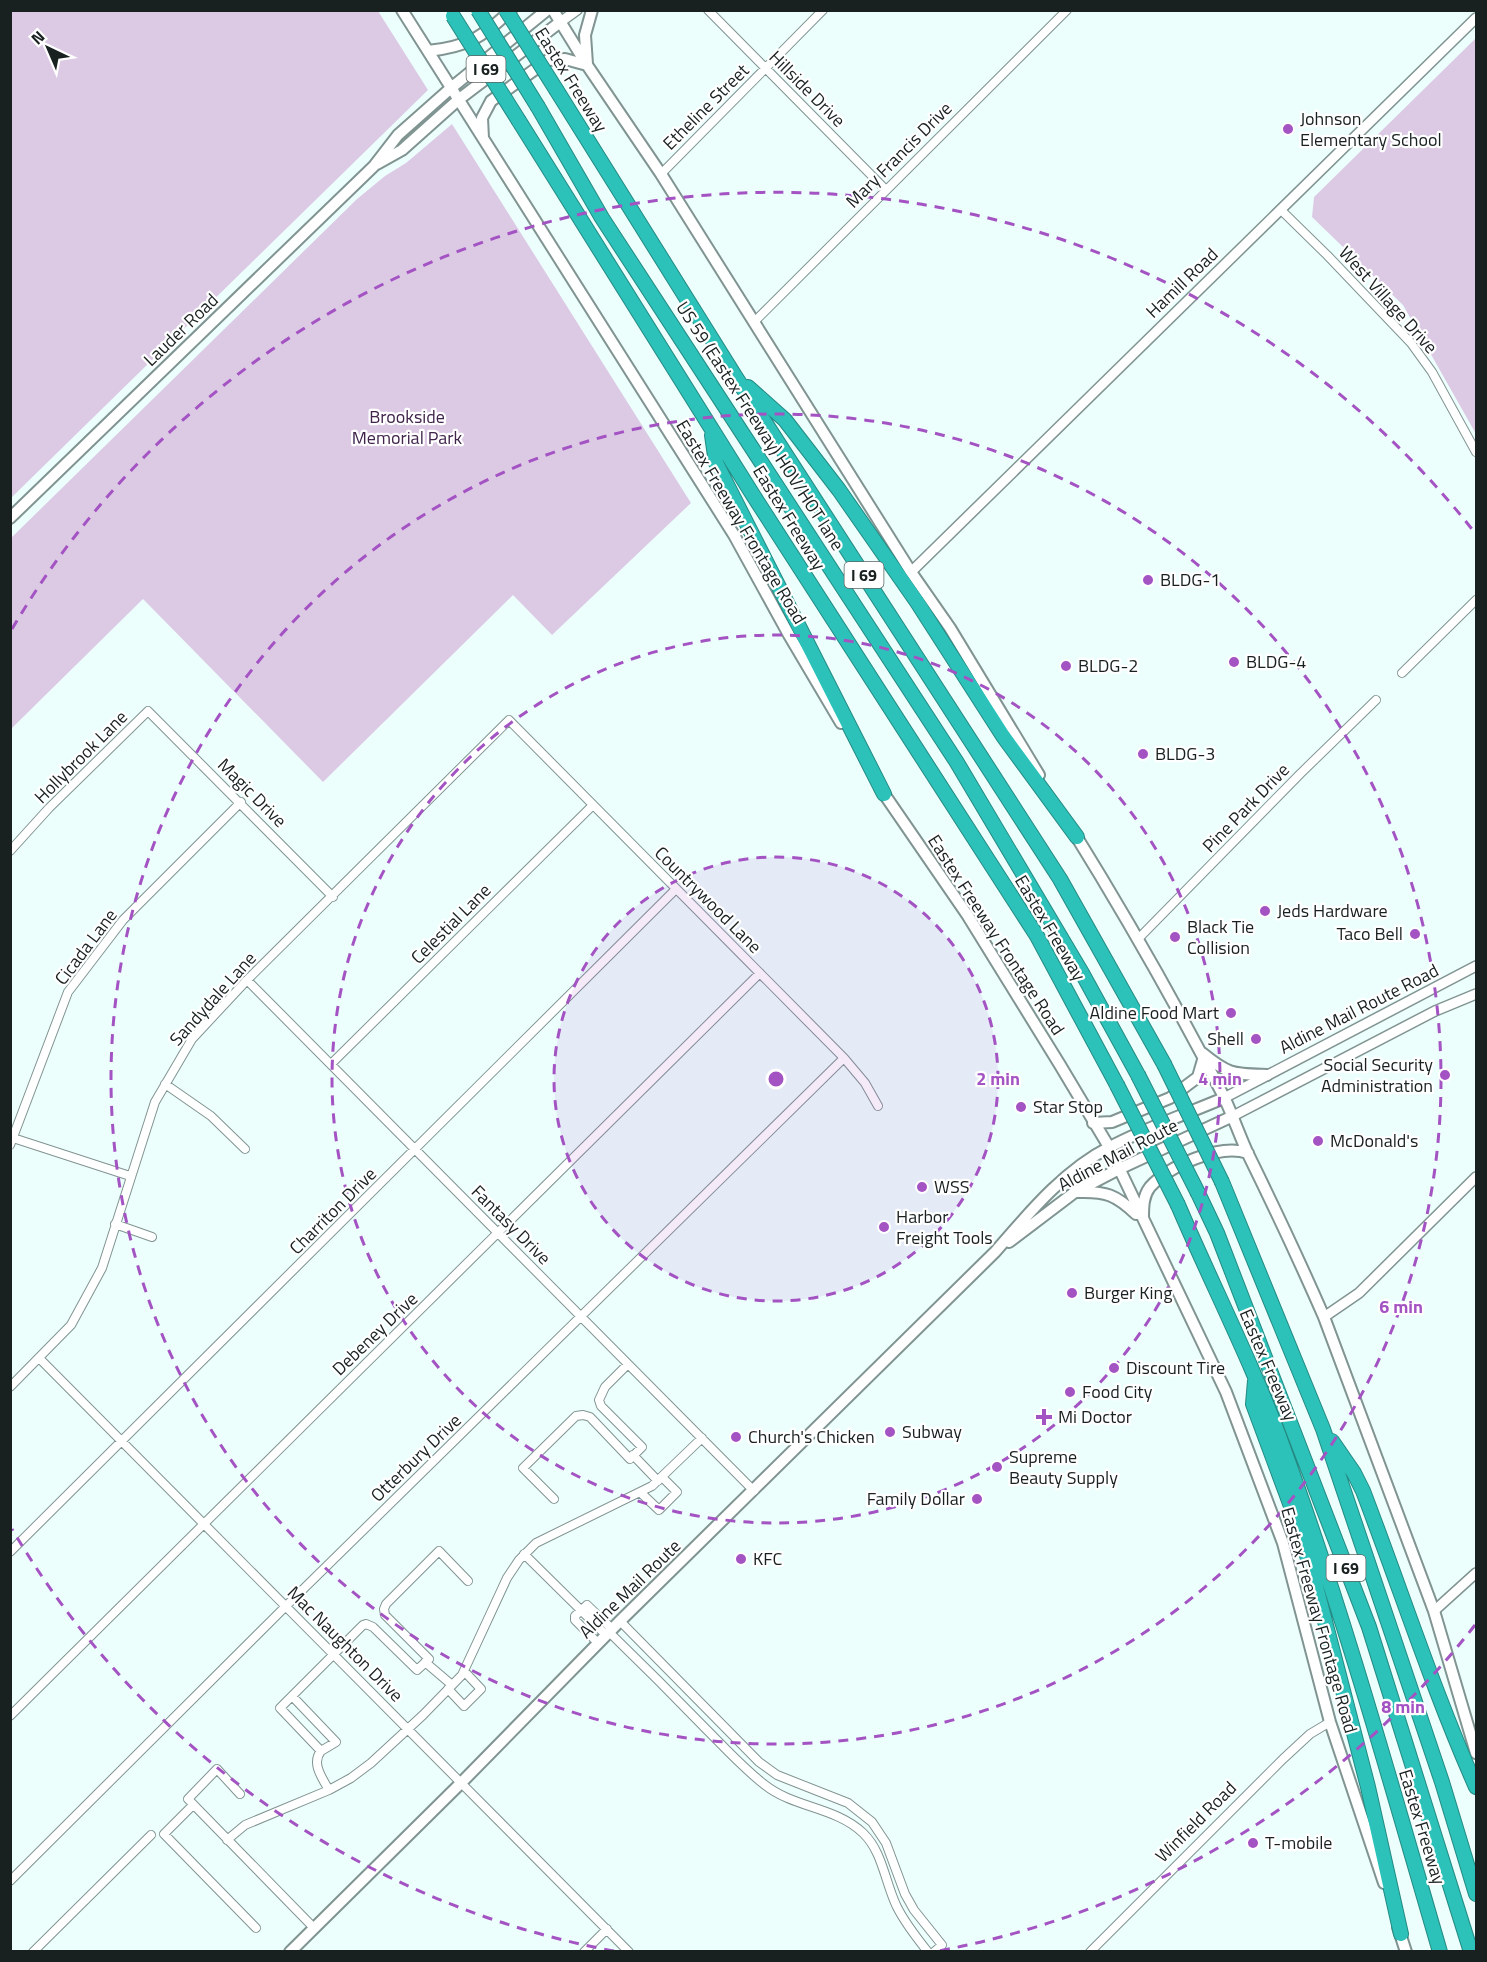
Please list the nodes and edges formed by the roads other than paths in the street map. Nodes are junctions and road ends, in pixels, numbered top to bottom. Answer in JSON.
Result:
{"nodes":[{"id":1,"x":402,"y":10,"type":"edge"},
{"id":2,"x":478,"y":10,"type":"edge"},
{"id":3,"x":506,"y":10,"type":"edge"},
{"id":4,"x":511,"y":10,"type":"edge"},
{"id":5,"x":547,"y":10,"type":"edge"},
{"id":6,"x":553,"y":10,"type":"edge"},
{"id":7,"x":577,"y":10,"type":"edge"},
{"id":8,"x":592,"y":10,"type":"edge"},
{"id":9,"x":708,"y":10,"type":"edge"},
{"id":10,"x":823,"y":10,"type":"edge"},
{"id":11,"x":1066,"y":10,"type":"edge"},
{"id":12,"x":452,"y":13,"type":"edge"},
{"id":13,"x":1476,"y":18,"type":"edge"},
{"id":14,"x":559,"y":23,"type":"junction"},
{"id":15,"x":428,"y":51,"type":"junction"},
{"id":16,"x":586,"y":65,"type":"junction"},
{"id":17,"x":765,"y":68,"type":"junction"},
{"id":18,"x":451,"y":87,"type":"junction"},
{"id":19,"x":458,"y":100,"type":"junction"},
{"id":20,"x":484,"y":140,"type":"junction"},
{"id":21,"x":374,"y":166,"type":"junction"},
{"id":22,"x":661,"y":174,"type":"junction"},
{"id":23,"x":885,"y":189,"type":"junction"},
{"id":24,"x":1281,"y":210,"type":"junction"},
{"id":25,"x":754,"y":322,"type":"junction"},
{"id":26,"x":735,"y":376,"type":"junction"},
{"id":27,"x":710,"y":427,"type":"junction"},
{"id":28,"x":1476,"y":452,"type":"edge"},
{"id":29,"x":10,"y":518,"type":"edge"},
{"id":30,"x":911,"y":572,"type":"junction"},
{"id":31,"x":1476,"y":600,"type":"edge"},
{"id":32,"x":1402,"y":673,"type":"dead end"},
{"id":33,"x":1376,"y":700,"type":"dead end"},
{"id":34,"x":148,"y":711,"type":"joint"},
{"id":35,"x":509,"y":720,"type":"joint"},
{"id":36,"x":884,"y":794,"type":"junction"},
{"id":37,"x":241,"y":802,"type":"junction"},
{"id":38,"x":592,"y":806,"type":"junction"},
{"id":39,"x":1077,"y":837,"type":"junction"},
{"id":40,"x":10,"y":851,"type":"edge"},
{"id":41,"x":676,"y":890,"type":"junction"},
{"id":42,"x":333,"y":897,"type":"junction"},
{"id":43,"x":1139,"y":938,"type":"junction"},
{"id":44,"x":1476,"y":966,"type":"edge"},
{"id":45,"x":760,"y":973,"type":"junction"},
{"id":46,"x":247,"y":980,"type":"junction"},
{"id":47,"x":1476,"y":994,"type":"edge"},
{"id":48,"x":1423,"y":995,"type":"junction"},
{"id":49,"x":1432,"y":1012,"type":"junction"},
{"id":50,"x":1198,"y":1049,"type":"junction"},
{"id":51,"x":1308,"y":1054,"type":"junction"},
{"id":52,"x":844,"y":1058,"type":"junction"},
{"id":53,"x":1203,"y":1060,"type":"junction"},
{"id":54,"x":331,"y":1064,"type":"junction"},
{"id":55,"x":1316,"y":1073,"type":"junction"},
{"id":56,"x":1267,"y":1076,"type":"junction"},
{"id":57,"x":165,"y":1084,"type":"junction"},
{"id":58,"x":1224,"y":1098,"type":"junction"},
{"id":59,"x":878,"y":1106,"type":"dead end"},
{"id":60,"x":1233,"y":1116,"type":"junction"},
{"id":61,"x":1093,"y":1123,"type":"junction"},
{"id":62,"x":11,"y":1140,"type":"edge"},
{"id":63,"x":1109,"y":1147,"type":"junction"},
{"id":64,"x":245,"y":1149,"type":"dead end"},
{"id":65,"x":415,"y":1150,"type":"junction"},
{"id":66,"x":1248,"y":1153,"type":"junction"},
{"id":67,"x":1119,"y":1169,"type":"junction"},
{"id":68,"x":130,"y":1176,"type":"junction"},
{"id":69,"x":1476,"y":1177,"type":"edge"},
{"id":70,"x":1075,"y":1192,"type":"junction"},
{"id":71,"x":1143,"y":1221,"type":"junction"},
{"id":72,"x":115,"y":1224,"type":"junction"},
{"id":73,"x":498,"y":1234,"type":"junction"},
{"id":74,"x":152,"y":1237,"type":"dead end"},
{"id":75,"x":995,"y":1252,"type":"junction"},
{"id":76,"x":1324,"y":1317,"type":"junction"},
{"id":77,"x":581,"y":1318,"type":"junction"},
{"id":78,"x":39,"y":1358,"type":"junction"},
{"id":79,"x":628,"y":1364,"type":"junction"},
{"id":80,"x":1256,"y":1376,"type":"junction"},
{"id":81,"x":10,"y":1387,"type":"edge"},
{"id":82,"x":601,"y":1406,"type":"junction"},
{"id":83,"x":590,"y":1417,"type":"junction"},
{"id":84,"x":1323,"y":1429,"type":"junction"},
{"id":85,"x":702,"y":1438,"type":"junction"},
{"id":86,"x":123,"y":1442,"type":"junction"},
{"id":87,"x":633,"y":1455,"type":"junction"},
{"id":88,"x":660,"y":1479,"type":"junction"},
{"id":89,"x":754,"y":1491,"type":"junction"},
{"id":90,"x":641,"y":1492,"type":"junction"},
{"id":91,"x":554,"y":1499,"type":"dead end"},
{"id":92,"x":204,"y":1523,"type":"junction"},
{"id":93,"x":10,"y":1552,"type":"edge"},
{"id":94,"x":524,"y":1554,"type":"junction"},
{"id":95,"x":1476,"y":1573,"type":"edge"},
{"id":96,"x":468,"y":1581,"type":"dead end"},
{"id":97,"x":286,"y":1606,"type":"junction"},
{"id":98,"x":581,"y":1610,"type":"junction"},
{"id":99,"x":1434,"y":1611,"type":"junction"},
{"id":100,"x":385,"y":1615,"type":"junction"},
{"id":101,"x":373,"y":1627,"type":"junction"},
{"id":102,"x":609,"y":1632,"type":"junction"},
{"id":103,"x":334,"y":1654,"type":"junction"},
{"id":104,"x":425,"y":1662,"type":"junction"},
{"id":105,"x":464,"y":1671,"type":"junction"},
{"id":106,"x":450,"y":1687,"type":"junction"},
{"id":107,"x":292,"y":1696,"type":"junction"},
{"id":108,"x":10,"y":1716,"type":"edge"},
{"id":109,"x":1330,"y":1722,"type":"junction"},
{"id":110,"x":408,"y":1728,"type":"junction"},
{"id":111,"x":321,"y":1751,"type":"junction"},
{"id":112,"x":1476,"y":1753,"type":"edge"},
{"id":113,"x":759,"y":1762,"type":"junction"},
{"id":114,"x":750,"y":1773,"type":"junction"},
{"id":115,"x":461,"y":1783,"type":"junction"},
{"id":116,"x":1476,"y":1787,"type":"edge"},
{"id":117,"x":328,"y":1790,"type":"junction"},
{"id":118,"x":240,"y":1794,"type":"dead end"},
{"id":119,"x":193,"y":1805,"type":"junction"},
{"id":120,"x":872,"y":1822,"type":"junction"},
{"id":121,"x":862,"y":1832,"type":"junction"},
{"id":122,"x":151,"y":1835,"type":"dead end"},
{"id":123,"x":227,"y":1840,"type":"junction"},
{"id":124,"x":10,"y":1881,"type":"edge"},
{"id":125,"x":1476,"y":1894,"type":"edge"},
{"id":126,"x":256,"y":1928,"type":"dead end"},
{"id":127,"x":314,"y":1928,"type":"junction"},
{"id":128,"x":607,"y":1929,"type":"junction"},
{"id":129,"x":1401,"y":1934,"type":"junction"},
{"id":130,"x":33,"y":1952,"type":"edge"},
{"id":131,"x":290,"y":1952,"type":"edge"},
{"id":132,"x":584,"y":1952,"type":"edge"},
{"id":133,"x":629,"y":1952,"type":"edge"},
{"id":134,"x":928,"y":1952,"type":"edge"},
{"id":135,"x":934,"y":1952,"type":"edge"},
{"id":136,"x":1090,"y":1952,"type":"edge"},
{"id":137,"x":1406,"y":1952,"type":"edge"},
{"id":138,"x":1440,"y":1952,"type":"edge"},
{"id":139,"x":1471,"y":1952,"type":"edge"}],
"edges":[{"from":1,"to":15,"type":"main road","name":"Eastex Freeway Frontage Road"},
{"from":2,"to":139,"type":"highway","name":"US 59 (Eastex Freeway) HOV/HOT lane","number":"I 69","bridge":true},
{"from":3,"to":26,"type":"highway","name":"Eastex Freeway","number":"I 69","bridge":true},
{"from":4,"to":15,"type":"main road"},
{"from":5,"to":18,"type":"main road","name":"Lauder Road"},
{"from":6,"to":14,"type":"main road"},
{"from":7,"to":14,"type":"street","name":"Lauder Road"},
{"from":8,"to":16,"type":"main road"},
{"from":9,"to":17,"type":"street","name":"Hillside Drive"},
{"from":10,"to":17,"type":"street","name":"Etheline Street"},
{"from":11,"to":23,"type":"street","name":"Mary Francis Drive"},
{"from":12,"to":27,"type":"highway","name":"Eastex Freeway","number":"I 69","bridge":true},
{"from":13,"to":24,"type":"street","name":"Hamill Road"},
{"from":14,"to":16,"type":"main road"},
{"from":14,"to":19,"type":"main road","name":"Lauder Road"},
{"from":15,"to":18,"type":"main road","name":"Eastex Freeway Frontage Road"},
{"from":16,"to":20,"type":"main road"},
{"from":16,"to":22,"type":"main road"},
{"from":17,"to":22,"type":"street","name":"Etheline Street"},
{"from":17,"to":23,"type":"street","name":"Hillside Drive"},
{"from":18,"to":19,"type":"main road","name":"Eastex Freeway Frontage Road"},
{"from":18,"to":21,"type":"main road","name":"Lauder Road"},
{"from":19,"to":20,"type":"main road","name":"Eastex Freeway Frontage Road"},
{"from":19,"to":21,"type":"main road","name":"Lauder Road"},
{"from":20,"to":36,"type":"main road","name":"Eastex Freeway Frontage Road"},
{"from":21,"to":29,"type":"main road","name":"Lauder Road"},
{"from":22,"to":25,"type":"main road"},
{"from":23,"to":25,"type":"street","name":"Mary Francis Drive"},
{"from":24,"to":28,"type":"street","name":"West Village Drive"},
{"from":24,"to":30,"type":"street","name":"Hamill Road"},
{"from":25,"to":30,"type":"main road"},
{"from":26,"to":39,"type":"highway"},
{"from":26,"to":84,"type":"highway","name":"Eastex Freeway","number":"I 69","bridge":true},
{"from":27,"to":36,"type":"highway"},
{"from":27,"to":80,"type":"highway","name":"Eastex Freeway","number":"I 69","bridge":true},
{"from":30,"to":39,"type":"main road"},
{"from":31,"to":32,"type":"street"},
{"from":33,"to":43,"type":"street","name":"Pine Park Drive"},
{"from":34,"to":37,"type":"street","name":"Magic Drive"},
{"from":34,"to":40,"type":"street","name":"Hollybrook Lane"},
{"from":35,"to":38,"type":"street","name":"Countrywood Lane"},
{"from":35,"to":42,"type":"street","name":"Sandydale Lane"},
{"from":36,"to":61,"type":"main road","name":"Eastex Freeway Frontage Road"},
{"from":37,"to":42,"type":"street","name":"Magic Drive"},
{"from":37,"to":62,"type":"street","name":"Cicada Lane"},
{"from":38,"to":41,"type":"street","name":"Countrywood Lane"},
{"from":38,"to":54,"type":"street","name":"Celestial Lane"},
{"from":39,"to":43,"type":"main road"},
{"from":41,"to":45,"type":"street","name":"Countrywood Lane"},
{"from":41,"to":65,"type":"street","name":"Charriton Drive"},
{"from":42,"to":46,"type":"street","name":"Sandydale Lane"},
{"from":43,"to":50,"type":"main road"},
{"from":44,"to":48,"type":"street","name":"Aldine Mail Route Road"},
{"from":45,"to":52,"type":"street","name":"Countrywood Lane"},
{"from":45,"to":73,"type":"street","name":"Debeney Drive"},
{"from":46,"to":54,"type":"street","name":"Fantasy Drive"},
{"from":46,"to":57,"type":"street","name":"Sandydale Lane"},
{"from":47,"to":49,"type":"street","name":"Aldine Mail Route Road"},
{"from":48,"to":49,"type":"street"},
{"from":48,"to":51,"type":"street","name":"Aldine Mail Route Road"},
{"from":49,"to":55,"type":"street","name":"Aldine Mail Route Road"},
{"from":50,"to":53,"type":"main road"},
{"from":50,"to":56,"type":"main road"},
{"from":51,"to":55,"type":"street"},
{"from":51,"to":56,"type":"street","name":"Aldine Mail Route Road"},
{"from":52,"to":59,"type":"street","name":"Countrywood Lane"},
{"from":52,"to":77,"type":"street","name":"Otterbury Drive"},
{"from":53,"to":58,"type":"main road"},
{"from":53,"to":61,"type":"main road"},
{"from":54,"to":65,"type":"street","name":"Fantasy Drive"},
{"from":55,"to":60,"type":"street","name":"Aldine Mail Route Road"},
{"from":56,"to":58,"type":"street","name":"Aldine Mail Route Road"},
{"from":57,"to":64,"type":"street"},
{"from":57,"to":68,"type":"street","name":"Sandydale Lane"},
{"from":58,"to":60,"type":"main road"},
{"from":58,"to":63,"type":"main road","name":"Aldine Mail Route"},
{"from":60,"to":66,"type":"main road"},
{"from":60,"to":67,"type":"main road","name":"Aldine Mail Route"},
{"from":61,"to":63,"type":"main road","name":"Eastex Freeway Frontage Road"},
{"from":62,"to":68,"type":"street"},
{"from":63,"to":67,"type":"main road","name":"Eastex Freeway Frontage Road"},
{"from":63,"to":75,"type":"main road","name":"Aldine Mail Route"},
{"from":65,"to":73,"type":"street","name":"Fantasy Drive"},
{"from":65,"to":86,"type":"street","name":"Charriton Drive"},
{"from":66,"to":71,"type":"main road"},
{"from":66,"to":76,"type":"main road"},
{"from":67,"to":70,"type":"main road","name":"Aldine Mail Route"},
{"from":67,"to":71,"type":"main road","name":"Eastex Freeway Frontage Road"},
{"from":68,"to":72,"type":"street","name":"Sandydale Lane"},
{"from":69,"to":76,"type":"street"},
{"from":70,"to":71,"type":"main road"},
{"from":70,"to":75,"type":"main road","name":"Aldine Mail Route"},
{"from":71,"to":109,"type":"main road","name":"Eastex Freeway Frontage Road"},
{"from":72,"to":74,"type":"street"},
{"from":72,"to":78,"type":"street","name":"Sandydale Lane"},
{"from":73,"to":77,"type":"street","name":"Fantasy Drive"},
{"from":73,"to":92,"type":"street","name":"Debeney Drive"},
{"from":75,"to":89,"type":"main road","name":"Aldine Mail Route"},
{"from":76,"to":99,"type":"main road"},
{"from":77,"to":79,"type":"street","name":"Fantasy Drive"},
{"from":77,"to":97,"type":"street","name":"Otterbury Drive"},
{"from":78,"to":81,"type":"street","name":"Sandydale Lane"},
{"from":78,"to":86,"type":"street","name":"Mac Naughton Drive"},
{"from":79,"to":82,"type":"street"},
{"from":79,"to":85,"type":"street","name":"Fantasy Drive"},
{"from":80,"to":129,"type":"highway"},
{"from":80,"to":138,"type":"highway","name":"Eastex Freeway","number":"I 69"},
{"from":82,"to":83,"type":"street"},
{"from":82,"to":87,"type":"street"},
{"from":83,"to":87,"type":"street"},
{"from":83,"to":91,"type":"street"},
{"from":84,"to":116,"type":"highway"},
{"from":84,"to":125,"type":"highway","name":"Eastex Freeway","number":"I 69"},
{"from":85,"to":88,"type":"street"},
{"from":85,"to":89,"type":"street","name":"Fantasy Drive"},
{"from":86,"to":92,"type":"street","name":"Mac Naughton Drive"},
{"from":86,"to":93,"type":"street","name":"Charriton Drive"},
{"from":87,"to":88,"type":"street"},
{"from":88,"to":90,"type":"street"},
{"from":88,"to":90,"type":"street"},
{"from":89,"to":102,"type":"main road","name":"Aldine Mail Route"},
{"from":90,"to":94,"type":"street"},
{"from":92,"to":97,"type":"street","name":"Mac Naughton Drive"},
{"from":92,"to":108,"type":"street","name":"Debeney Drive"},
{"from":94,"to":98,"type":"street"},
{"from":94,"to":105,"type":"street"},
{"from":95,"to":99,"type":"street"},
{"from":96,"to":100,"type":"street"},
{"from":97,"to":103,"type":"street","name":"Mac Naughton Drive"},
{"from":97,"to":124,"type":"street","name":"Otterbury Drive"},
{"from":98,"to":102,"type":"street"},
{"from":98,"to":102,"type":"street"},
{"from":99,"to":112,"type":"main road"},
{"from":100,"to":101,"type":"street"},
{"from":100,"to":104,"type":"street"},
{"from":101,"to":103,"type":"street"},
{"from":101,"to":104,"type":"street"},
{"from":102,"to":113,"type":"street"},
{"from":102,"to":114,"type":"street"},
{"from":102,"to":115,"type":"main road","name":"Aldine Mail Route"},
{"from":103,"to":107,"type":"street"},
{"from":103,"to":110,"type":"street","name":"Mac Naughton Drive"},
{"from":104,"to":106,"type":"street"},
{"from":105,"to":106,"type":"street"},
{"from":105,"to":106,"type":"street"},
{"from":106,"to":110,"type":"street"},
{"from":107,"to":111,"type":"street"},
{"from":107,"to":111,"type":"street"},
{"from":109,"to":129,"type":"main road","name":"Eastex Freeway Frontage Road"},
{"from":109,"to":136,"type":"street","name":"Winfield Road"},
{"from":110,"to":115,"type":"street","name":"Mac Naughton Drive"},
{"from":110,"to":117,"type":"street"},
{"from":111,"to":117,"type":"street"},
{"from":113,"to":114,"type":"street"},
{"from":113,"to":120,"type":"street"},
{"from":114,"to":121,"type":"street"},
{"from":115,"to":127,"type":"main road","name":"Aldine Mail Route"},
{"from":115,"to":128,"type":"street","name":"Mac Naughton Drive"},
{"from":117,"to":123,"type":"street"},
{"from":118,"to":119,"type":"street"},
{"from":119,"to":123,"type":"street"},
{"from":119,"to":126,"type":"street"},
{"from":120,"to":121,"type":"street"},
{"from":120,"to":135,"type":"street"},
{"from":121,"to":134,"type":"street"},
{"from":122,"to":130,"type":"street"},
{"from":123,"to":127,"type":"street"},
{"from":127,"to":131,"type":"main road","name":"Aldine Mail Route"},
{"from":128,"to":132,"type":"street"},
{"from":128,"to":133,"type":"street","name":"Mac Naughton Drive"},
{"from":129,"to":137,"type":"main road","name":"Eastex Freeway Frontage Road"}]}
